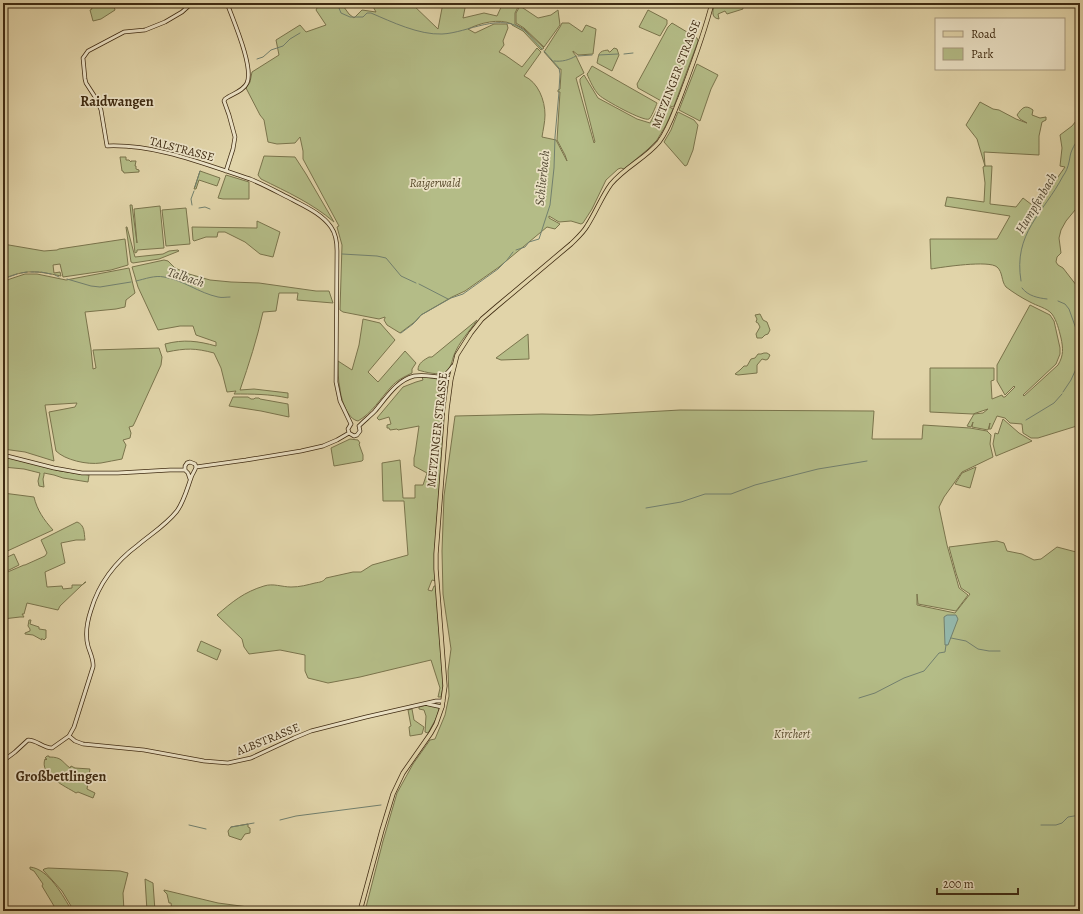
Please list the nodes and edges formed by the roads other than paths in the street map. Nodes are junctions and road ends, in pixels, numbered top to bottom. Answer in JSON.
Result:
{"nodes":[{"id":1,"x":192,"y":3,"type":"edge"},
{"id":2,"x":228,"y":3,"type":"edge"},
{"id":3,"x":712,"y":3,"type":"edge"},
{"id":4,"x":226,"y":171,"type":"junction"},
{"id":5,"x":453,"y":366,"type":"junction"},
{"id":6,"x":436,"y":376,"type":"junction"},
{"id":7,"x":451,"y":378,"type":"junction"},
{"id":8,"x":355,"y":424,"type":"junction"},
{"id":9,"x":349,"y":433,"type":"junction"},
{"id":10,"x":3,"y":455,"type":"edge"},
{"id":11,"x":185,"y":466,"type":"junction"},
{"id":12,"x":196,"y":467,"type":"junction"},
{"id":13,"x":170,"y":470,"type":"junction"},
{"id":14,"x":186,"y":472,"type":"junction"},
{"id":15,"x":193,"y":473,"type":"junction"},
{"id":16,"x":190,"y":479,"type":"junction"},
{"id":17,"x":443,"y":701,"type":"junction"},
{"id":18,"x":426,"y":704,"type":"junction"},
{"id":19,"x":442,"y":707,"type":"junction"},
{"id":20,"x":69,"y":736,"type":"junction"},
{"id":21,"x":3,"y":761,"type":"edge"},
{"id":22,"x":360,"y":911,"type":"edge"}],
"edges":[{"from":1,"to":4,"type":"street","name":"TALSTRASSE"},
{"from":2,"to":4,"type":"street"},
{"from":3,"to":5,"type":"main road","name":"METZINGER STRASSE"},
{"from":4,"to":8,"type":"street","name":"TALSTRASSE"},
{"from":5,"to":6,"type":"street"},
{"from":5,"to":7,"type":"main road","name":"METZINGER STRASSE"},
{"from":6,"to":7,"type":"street"},
{"from":6,"to":8,"type":"street"},
{"from":7,"to":17,"type":"main road","name":"METZINGER STRASSE"},
{"from":8,"to":9,"type":"street"},
{"from":8,"to":9,"type":"street"},
{"from":9,"to":12,"type":"street"},
{"from":10,"to":13,"type":"street"},
{"from":11,"to":12,"type":"street"},
{"from":11,"to":13,"type":"street"},
{"from":11,"to":14,"type":"street"},
{"from":12,"to":15,"type":"street"},
{"from":13,"to":14,"type":"street"},
{"from":14,"to":15,"type":"street"},
{"from":14,"to":16,"type":"street"},
{"from":15,"to":16,"type":"street"},
{"from":16,"to":20,"type":"street"},
{"from":17,"to":18,"type":"street","name":"ALBSTRASSE"},
{"from":17,"to":19,"type":"main road","name":"METZINGER STRASSE"},
{"from":18,"to":19,"type":"street","name":"ALBSTRASSE"},
{"from":18,"to":20,"type":"street","name":"ALBSTRASSE"},
{"from":19,"to":22,"type":"main road","name":"METZINGER STRASSE"},
{"from":20,"to":21,"type":"street"}]}
